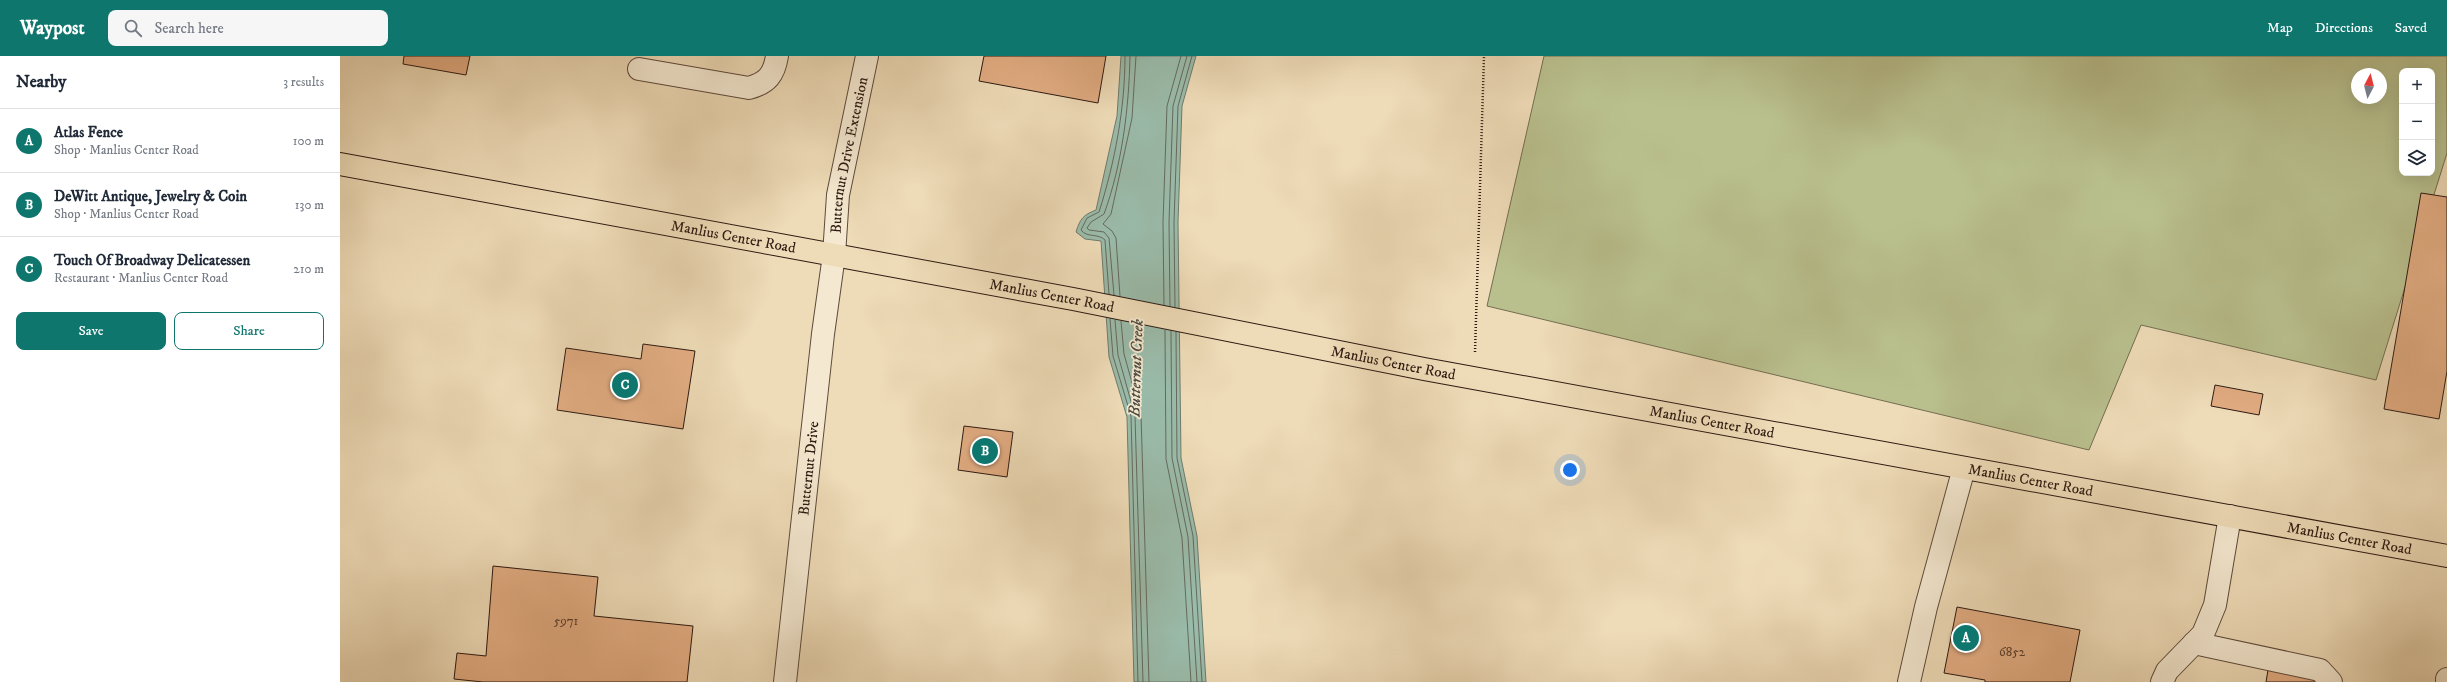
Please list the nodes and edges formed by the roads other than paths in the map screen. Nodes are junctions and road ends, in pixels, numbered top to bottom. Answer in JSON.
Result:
{"nodes":[{"id":1,"x":777,"y":56,"type":"edge"},
{"id":2,"x":867,"y":56,"type":"edge"},
{"id":3,"x":639,"y":70,"type":"dead end"},
{"id":4,"x":340,"y":164,"type":"edge"},
{"id":5,"x":834,"y":255,"type":"junction"},
{"id":6,"x":1964,"y":468,"type":"junction"},
{"id":7,"x":2230,"y":516,"type":"junction"},
{"id":8,"x":2447,"y":556,"type":"edge"},
{"id":9,"x":2194,"y":643,"type":"junction"},
{"id":10,"x":784,"y":682,"type":"edge"},
{"id":11,"x":1909,"y":682,"type":"edge"},
{"id":12,"x":2162,"y":682,"type":"edge"},
{"id":13,"x":2331,"y":682,"type":"edge"}],
"edges":[{"from":1,"to":3,"type":"street"},
{"from":2,"to":5,"type":"street","name":"Butternut Drive Extension"},
{"from":4,"to":5,"type":"main road","name":"Manlius Center Road"},
{"from":5,"to":6,"type":"main road","name":"Manlius Center Road"},
{"from":5,"to":10,"type":"street","name":"Butternut Drive"},
{"from":6,"to":7,"type":"main road","name":"Manlius Center Road"},
{"from":6,"to":11,"type":"street"},
{"from":7,"to":8,"type":"main road","name":"Manlius Center Road"},
{"from":7,"to":9,"type":"street"},
{"from":9,"to":12,"type":"street"},
{"from":9,"to":13,"type":"street"}]}
